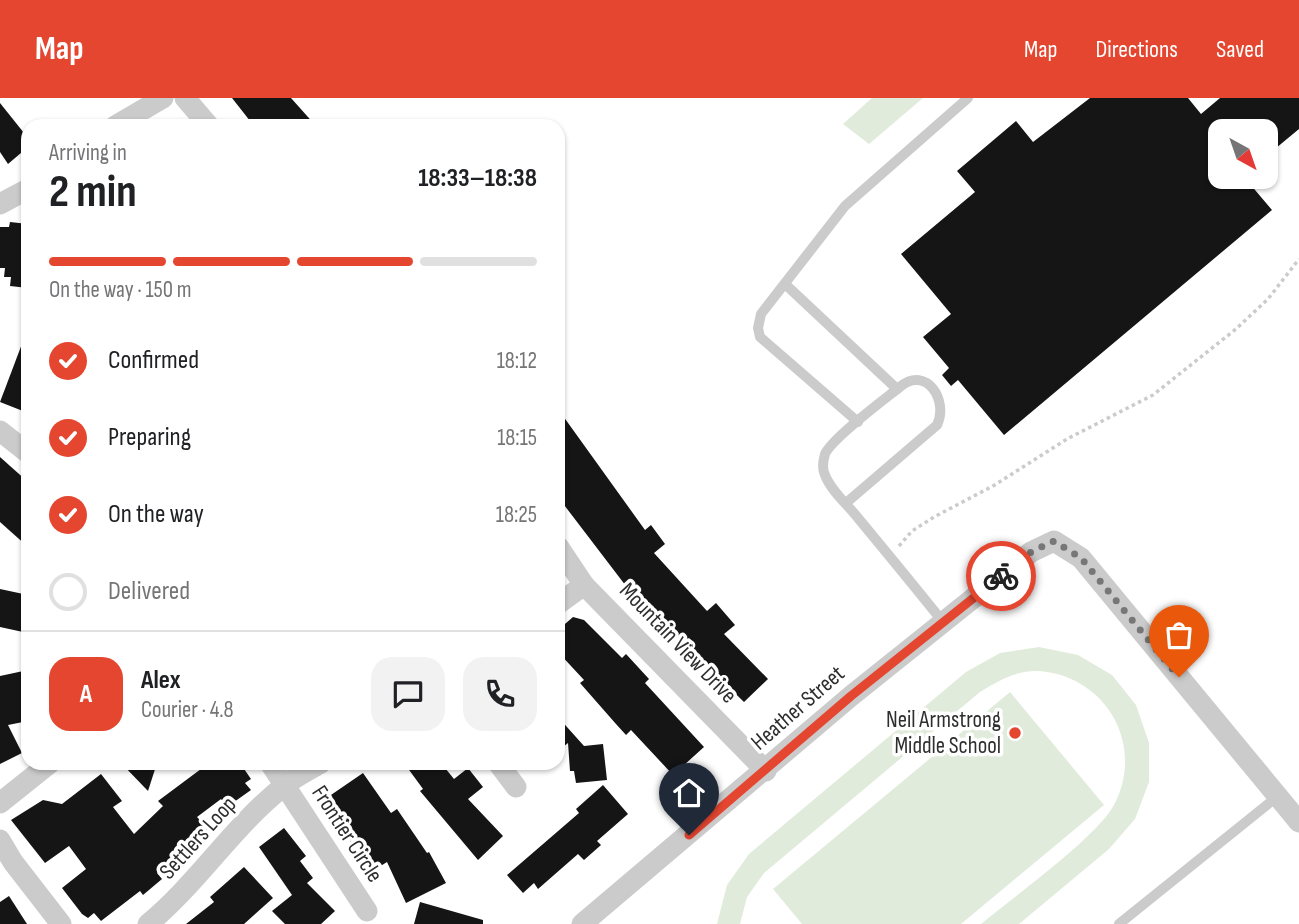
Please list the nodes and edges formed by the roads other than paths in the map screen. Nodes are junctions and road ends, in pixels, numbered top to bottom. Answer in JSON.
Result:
{"nodes":[{"id":1,"x":163,"y":98,"type":"edge"},
{"id":2,"x":185,"y":98,"type":"edge"},
{"id":3,"x":968,"y":98,"type":"edge"},
{"id":4,"x":127,"y":119,"type":"edge"},
{"id":5,"x":203,"y":119,"type":"edge"},
{"id":6,"x":21,"y":193,"type":"edge"},
{"id":7,"x":0,"y":204,"type":"edge"},
{"id":8,"x":785,"y":284,"type":"junction"},
{"id":9,"x":897,"y":389,"type":"junction"},
{"id":10,"x":858,"y":422,"type":"junction"},
{"id":11,"x":0,"y":430,"type":"edge"},
{"id":12,"x":21,"y":447,"type":"edge"},
{"id":13,"x":846,"y":503,"type":"junction"},
{"id":14,"x":565,"y":556,"type":"edge"},
{"id":15,"x":584,"y":585,"type":"junction"},
{"id":16,"x":565,"y":599,"type":"edge"},
{"id":17,"x":943,"y":622,"type":"junction"},
{"id":18,"x":41,"y":770,"type":"edge"},
{"id":19,"x":274,"y":770,"type":"edge"},
{"id":20,"x":310,"y":770,"type":"edge"},
{"id":21,"x":503,"y":770,"type":"edge"},
{"id":22,"x":766,"y":771,"type":"junction"},
{"id":23,"x":284,"y":786,"type":"junction"},
{"id":24,"x":516,"y":787,"type":"dead end"},
{"id":25,"x":1278,"y":796,"type":"junction"},
{"id":26,"x":0,"y":803,"type":"edge"},
{"id":27,"x":1299,"y":822,"type":"edge"},
{"id":28,"x":0,"y":840,"type":"edge"},
{"id":29,"x":367,"y":911,"type":"dead end"},
{"id":30,"x":61,"y":924,"type":"edge"},
{"id":31,"x":148,"y":924,"type":"edge"},
{"id":32,"x":582,"y":924,"type":"edge"},
{"id":33,"x":1119,"y":924,"type":"edge"}],
"edges":[{"from":1,"to":4,"type":"street"},
{"from":2,"to":5,"type":"street"},
{"from":3,"to":8,"type":"lane"},
{"from":6,"to":7,"type":"street"},
{"from":8,"to":9,"type":"lane"},
{"from":8,"to":10,"type":"lane"},
{"from":9,"to":10,"type":"lane"},
{"from":9,"to":13,"type":"lane"},
{"from":10,"to":13,"type":"lane"},
{"from":11,"to":12,"type":"street"},
{"from":13,"to":17,"type":"lane"},
{"from":14,"to":15,"type":"street","name":"Mountain View Drive"},
{"from":15,"to":16,"type":"street"},
{"from":15,"to":22,"type":"street","name":"Mountain View Drive"},
{"from":17,"to":22,"type":"street","name":"Heather Street"},
{"from":17,"to":25,"type":"street","name":"Heather Street"},
{"from":18,"to":26,"type":"street"},
{"from":19,"to":23,"type":"street","name":"Frontier Circle"},
{"from":20,"to":23,"type":"street","name":"Settlers Loop"},
{"from":21,"to":24,"type":"street"},
{"from":22,"to":32,"type":"street","name":"Heather Street"},
{"from":23,"to":29,"type":"street","name":"Frontier Circle"},
{"from":23,"to":31,"type":"street","name":"Settlers Loop"},
{"from":25,"to":27,"type":"street"},
{"from":25,"to":33,"type":"lane"},
{"from":28,"to":30,"type":"street"}]}
